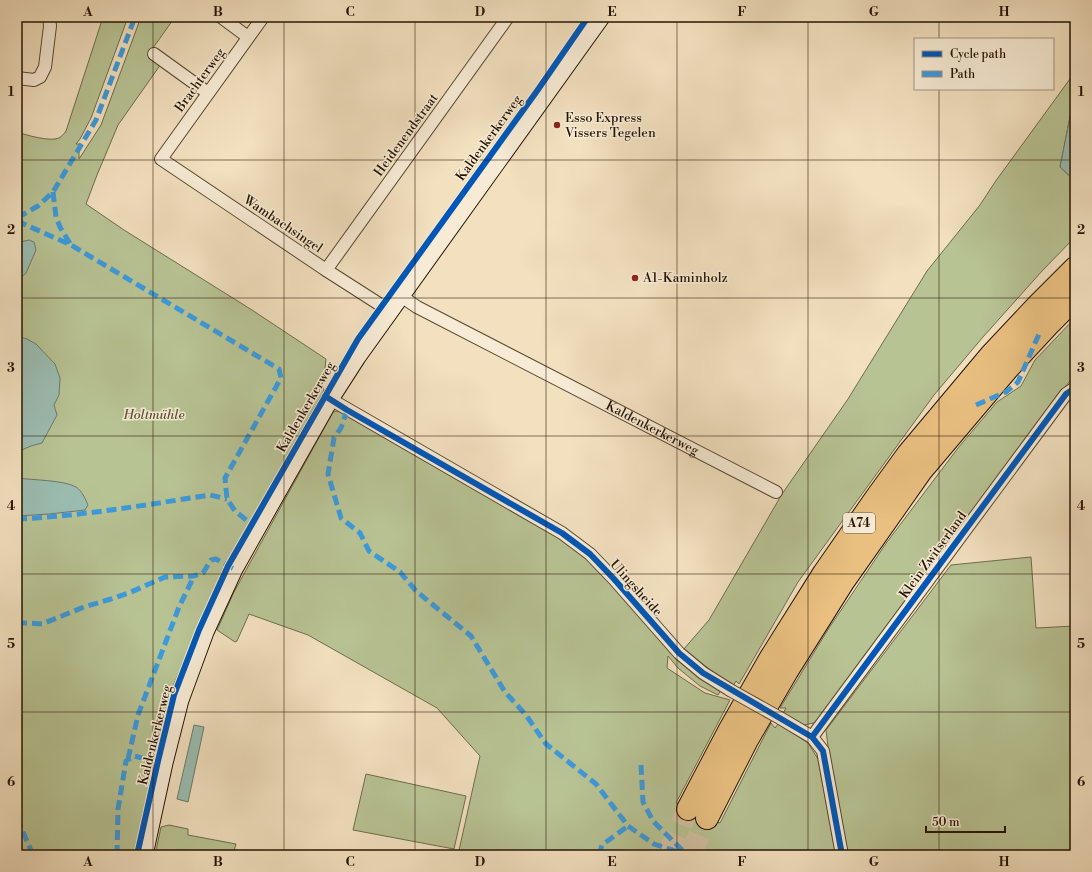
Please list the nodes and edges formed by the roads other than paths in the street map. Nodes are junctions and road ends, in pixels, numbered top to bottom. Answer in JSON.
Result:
{"nodes":[{"id":1,"x":49,"y":17,"type":"edge"},
{"id":2,"x":221,"y":17,"type":"edge"},
{"id":3,"x":262,"y":17,"type":"edge"},
{"id":4,"x":508,"y":17,"type":"edge"},
{"id":5,"x":601,"y":17,"type":"edge"},
{"id":6,"x":248,"y":37,"type":"junction"},
{"id":7,"x":154,"y":54,"type":"dead end"},
{"id":8,"x":17,"y":78,"type":"edge"},
{"id":9,"x":208,"y":93,"type":"junction"},
{"id":10,"x":161,"y":159,"type":"joint"},
{"id":11,"x":1075,"y":268,"type":"edge"},
{"id":12,"x":326,"y":270,"type":"junction"},
{"id":13,"x":401,"y":296,"type":"junction"},
{"id":14,"x":1075,"y":298,"type":"edge"},
{"id":15,"x":390,"y":311,"type":"junction"},
{"id":16,"x":1075,"y":388,"type":"edge"},
{"id":17,"x":330,"y":399,"type":"junction"},
{"id":18,"x":776,"y":492,"type":"dead end"},
{"id":19,"x":812,"y":738,"type":"junction"},
{"id":20,"x":144,"y":855,"type":"edge"},
{"id":21,"x":842,"y":855,"type":"edge"}],
"edges":[{"from":1,"to":8,"type":"street"},
{"from":2,"to":6,"type":"street"},
{"from":3,"to":6,"type":"street","name":"Brachterweg"},
{"from":4,"to":12,"type":"street","name":"Heidenendstraat"},
{"from":5,"to":13,"type":"main road","name":"Kaldenkerkerweg"},
{"from":6,"to":9,"type":"street","name":"Brachterweg"},
{"from":7,"to":9,"type":"street"},
{"from":9,"to":10,"type":"street","name":"Brachterweg"},
{"from":10,"to":12,"type":"street","name":"Wambachsingel"},
{"from":11,"to":14,"type":"highway","number":"A74"},
{"from":12,"to":15,"type":"street","name":"Wambachsingel"},
{"from":13,"to":15,"type":"main road","name":"Kaldenkerkerweg"},
{"from":13,"to":18,"type":"street","name":"Kaldenkerkerweg"},
{"from":15,"to":17,"type":"main road","name":"Kaldenkerkerweg"},
{"from":16,"to":19,"type":"street","name":"Klein Zwitserland"},
{"from":17,"to":19,"type":"street","name":"Ulingsheide","bridge":true},
{"from":17,"to":20,"type":"main road","name":"Kaldenkerkerweg"},
{"from":19,"to":21,"type":"street","name":"Ulingsheide"}]}
